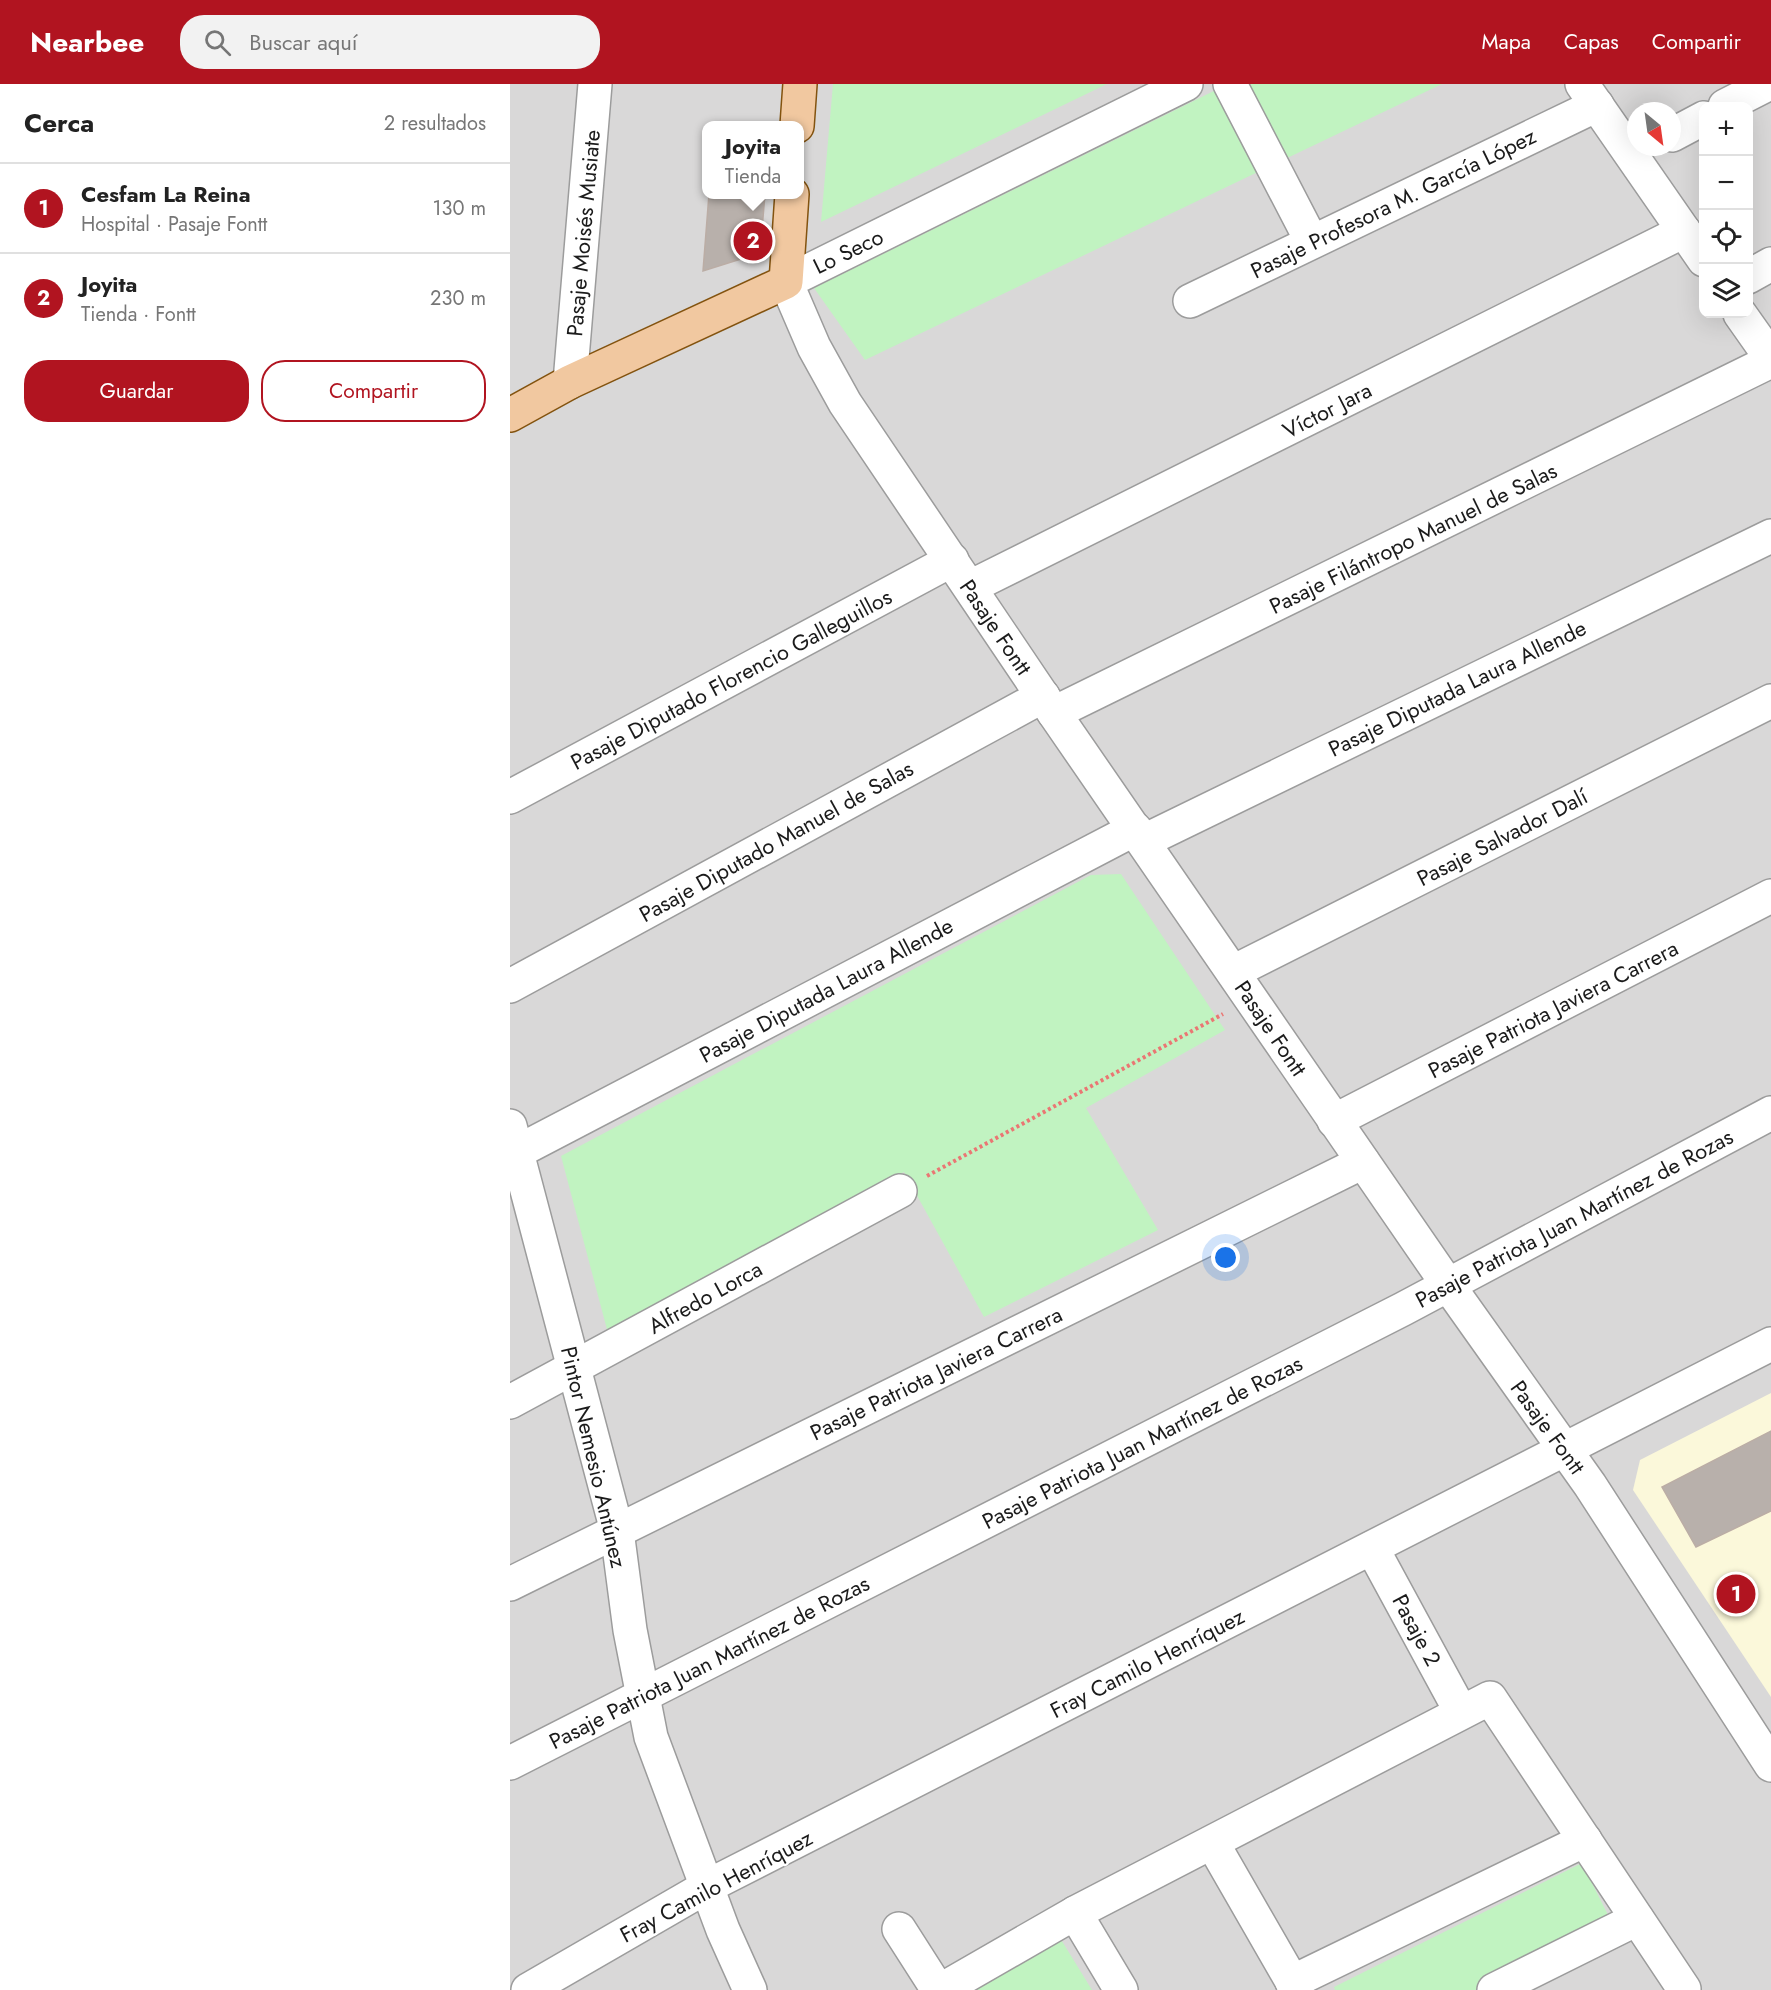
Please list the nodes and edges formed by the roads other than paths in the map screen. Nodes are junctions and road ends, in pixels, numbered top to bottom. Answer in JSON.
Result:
{"nodes":[{"id":1,"x":595,"y":84,"type":"edge"},
{"id":2,"x":800,"y":84,"type":"edge"},
{"id":3,"x":1186,"y":84,"type":"edge"},
{"id":4,"x":1230,"y":84,"type":"edge"},
{"id":5,"x":1765,"y":85,"type":"edge"},
{"id":6,"x":1590,"y":95,"type":"edge"},
{"id":7,"x":1733,"y":102,"type":"edge"},
{"id":8,"x":797,"y":121,"type":"edge"},
{"id":9,"x":1699,"y":121,"type":"edge"},
{"id":10,"x":1681,"y":130,"type":"edge"},
{"id":11,"x":1627,"y":136,"type":"edge"},
{"id":12,"x":1643,"y":156,"type":"edge"},
{"id":13,"x":792,"y":199,"type":"edge"},
{"id":14,"x":1684,"y":231,"type":"junction"},
{"id":15,"x":1311,"y":240,"type":"junction"},
{"id":16,"x":1699,"y":253,"type":"edge"},
{"id":17,"x":1771,"y":264,"type":"edge"},
{"id":18,"x":1753,"y":275,"type":"edge"},
{"id":19,"x":786,"y":282,"type":"junction"},
{"id":20,"x":1190,"y":301,"type":"dead end"},
{"id":21,"x":1743,"y":318,"type":"edge"},
{"id":22,"x":1771,"y":360,"type":"edge"},
{"id":23,"x":570,"y":382,"type":"junction"},
{"id":24,"x":510,"y":415,"type":"edge"},
{"id":25,"x":1771,"y":536,"type":"edge"},
{"id":26,"x":951,"y":560,"type":"junction"},
{"id":27,"x":970,"y":587,"type":"junction"},
{"id":28,"x":1771,"y":701,"type":"edge"},
{"id":29,"x":1048,"y":705,"type":"junction"},
{"id":30,"x":510,"y":797,"type":"edge"},
{"id":31,"x":1139,"y":835,"type":"junction"},
{"id":32,"x":1771,"y":896,"type":"edge"},
{"id":33,"x":1233,"y":972,"type":"junction"},
{"id":34,"x":510,"y":986,"type":"edge"},
{"id":35,"x":1771,"y":1113,"type":"edge"},
{"id":36,"x":1334,"y":1121,"type":"junction"},
{"id":37,"x":513,"y":1139,"type":"edge"},
{"id":38,"x":1363,"y":1162,"type":"junction"},
{"id":39,"x":900,"y":1191,"type":"road end"},
{"id":40,"x":520,"y":1205,"type":"edge"},
{"id":41,"x":1448,"y":1285,"type":"junction"},
{"id":42,"x":1771,"y":1344,"type":"edge"},
{"id":43,"x":574,"y":1368,"type":"junction"},
{"id":44,"x":510,"y":1402,"type":"edge"},
{"id":45,"x":1565,"y":1450,"type":"junction"},
{"id":46,"x":616,"y":1531,"type":"junction"},
{"id":47,"x":1372,"y":1548,"type":"junction"},
{"id":48,"x":510,"y":1584,"type":"edge"},
{"id":49,"x":643,"y":1696,"type":"junction"},
{"id":50,"x":1461,"y":1712,"type":"junction"},
{"id":51,"x":510,"y":1763,"type":"edge"},
{"id":52,"x":1771,"y":1765,"type":"edge"},
{"id":53,"x":1585,"y":1840,"type":"junction"},
{"id":54,"x":1213,"y":1844,"type":"junction"},
{"id":55,"x":708,"y":1886,"type":"junction"},
{"id":56,"x":1075,"y":1913,"type":"junction"},
{"id":57,"x":1637,"y":1919,"type":"junction"},
{"id":58,"x":899,"y":1929,"type":"dead end"},
{"id":59,"x":1294,"y":1986,"type":"edge"},
{"id":60,"x":1684,"y":1989,"type":"edge"},
{"id":61,"x":528,"y":1990,"type":"edge"},
{"id":62,"x":750,"y":1990,"type":"edge"},
{"id":63,"x":939,"y":1990,"type":"edge"},
{"id":64,"x":1121,"y":1990,"type":"edge"},
{"id":65,"x":1494,"y":1990,"type":"edge"}],
"edges":[{"from":1,"to":23,"type":"street","name":"Pasaje Moisés Musiate"},
{"from":2,"to":8,"type":"main road"},
{"from":3,"to":19,"type":"street","name":"Lo Seco"},
{"from":4,"to":15,"type":"street"},
{"from":5,"to":7,"type":"street"},
{"from":6,"to":11,"type":"street"},
{"from":6,"to":15,"type":"street","name":"Pasaje Profesora M. García López"},
{"from":9,"to":10,"type":"street"},
{"from":12,"to":14,"type":"street"},
{"from":13,"to":19,"type":"main road"},
{"from":14,"to":16,"type":"street"},
{"from":14,"to":27,"type":"street","name":"Víctor Jara"},
{"from":15,"to":20,"type":"street","name":"Pasaje Profesora M. García López"},
{"from":17,"to":18,"type":"street"},
{"from":19,"to":23,"type":"main road","name":"Lo Seco"},
{"from":19,"to":26,"type":"street","name":"Pasaje Fontt"},
{"from":21,"to":22,"type":"street"},
{"from":22,"to":29,"type":"street","name":"Pasaje Filántropo Manuel de Salas"},
{"from":23,"to":24,"type":"main road","name":"Lo Seco"},
{"from":25,"to":31,"type":"street","name":"Pasaje Diputada Laura Allende"},
{"from":26,"to":27,"type":"street","name":"Pasaje Fontt"},
{"from":26,"to":30,"type":"street","name":"Pasaje Diputado Florencio Galleguillos"},
{"from":27,"to":29,"type":"street","name":"Pasaje Fontt"},
{"from":28,"to":33,"type":"street","name":"Pasaje Salvador Dalí"},
{"from":29,"to":31,"type":"street","name":"Pasaje Fontt"},
{"from":29,"to":34,"type":"street","name":"Pasaje Diputado Manuel de Salas"},
{"from":31,"to":33,"type":"street","name":"Pasaje Fontt"},
{"from":31,"to":37,"type":"street","name":"Pasaje Diputada Laura Allende"},
{"from":32,"to":36,"type":"street","name":"Pasaje Patriota Javiera Carrera"},
{"from":33,"to":36,"type":"street","name":"Pasaje Fontt"},
{"from":35,"to":41,"type":"street","name":"Pasaje Patriota Juan Martínez de Rozas"},
{"from":36,"to":38,"type":"street","name":"Pasaje Fontt"},
{"from":37,"to":40,"type":"street","name":"Pintor Nemesio Antúnez"},
{"from":38,"to":41,"type":"street","name":"Pasaje Fontt"},
{"from":38,"to":46,"type":"street","name":"Pasaje Patriota Javiera Carrera"},
{"from":39,"to":43,"type":"street","name":"Alfredo Lorca"},
{"from":40,"to":43,"type":"street","name":"Pintor Nemesio Antúnez"},
{"from":41,"to":45,"type":"street","name":"Pasaje Fontt"},
{"from":41,"to":49,"type":"street","name":"Pasaje Patriota Juan Martínez de Rozas"},
{"from":42,"to":45,"type":"street","name":"Fray Camilo Henríquez"},
{"from":43,"to":44,"type":"street","name":"Alfredo Lorca"},
{"from":43,"to":46,"type":"street","name":"Pintor Nemesio Antúnez"},
{"from":45,"to":47,"type":"street","name":"Fray Camilo Henríquez"},
{"from":45,"to":52,"type":"street","name":"Pasaje Fontt"},
{"from":46,"to":48,"type":"street","name":"Pasaje Patriota Javiera Carrera"},
{"from":46,"to":49,"type":"street","name":"Pintor Nemesio Antúnez"},
{"from":47,"to":50,"type":"street","name":"Pasaje 2"},
{"from":47,"to":55,"type":"street","name":"Fray Camilo Henríquez"},
{"from":49,"to":51,"type":"street","name":"Pasaje Patriota Juan Martínez de Rozas"},
{"from":49,"to":55,"type":"street","name":"Pintor Nemesio Antúnez"},
{"from":50,"to":53,"type":"street"},
{"from":50,"to":54,"type":"street"},
{"from":53,"to":57,"type":"street"},
{"from":53,"to":59,"type":"street"},
{"from":54,"to":56,"type":"street"},
{"from":54,"to":59,"type":"street"},
{"from":55,"to":61,"type":"street","name":"Fray Camilo Henríquez"},
{"from":55,"to":62,"type":"street","name":"Pintor Nemesio Antúnez"},
{"from":56,"to":63,"type":"street"},
{"from":56,"to":64,"type":"street"},
{"from":57,"to":60,"type":"street"},
{"from":57,"to":65,"type":"street"},
{"from":58,"to":63,"type":"street"}]}
